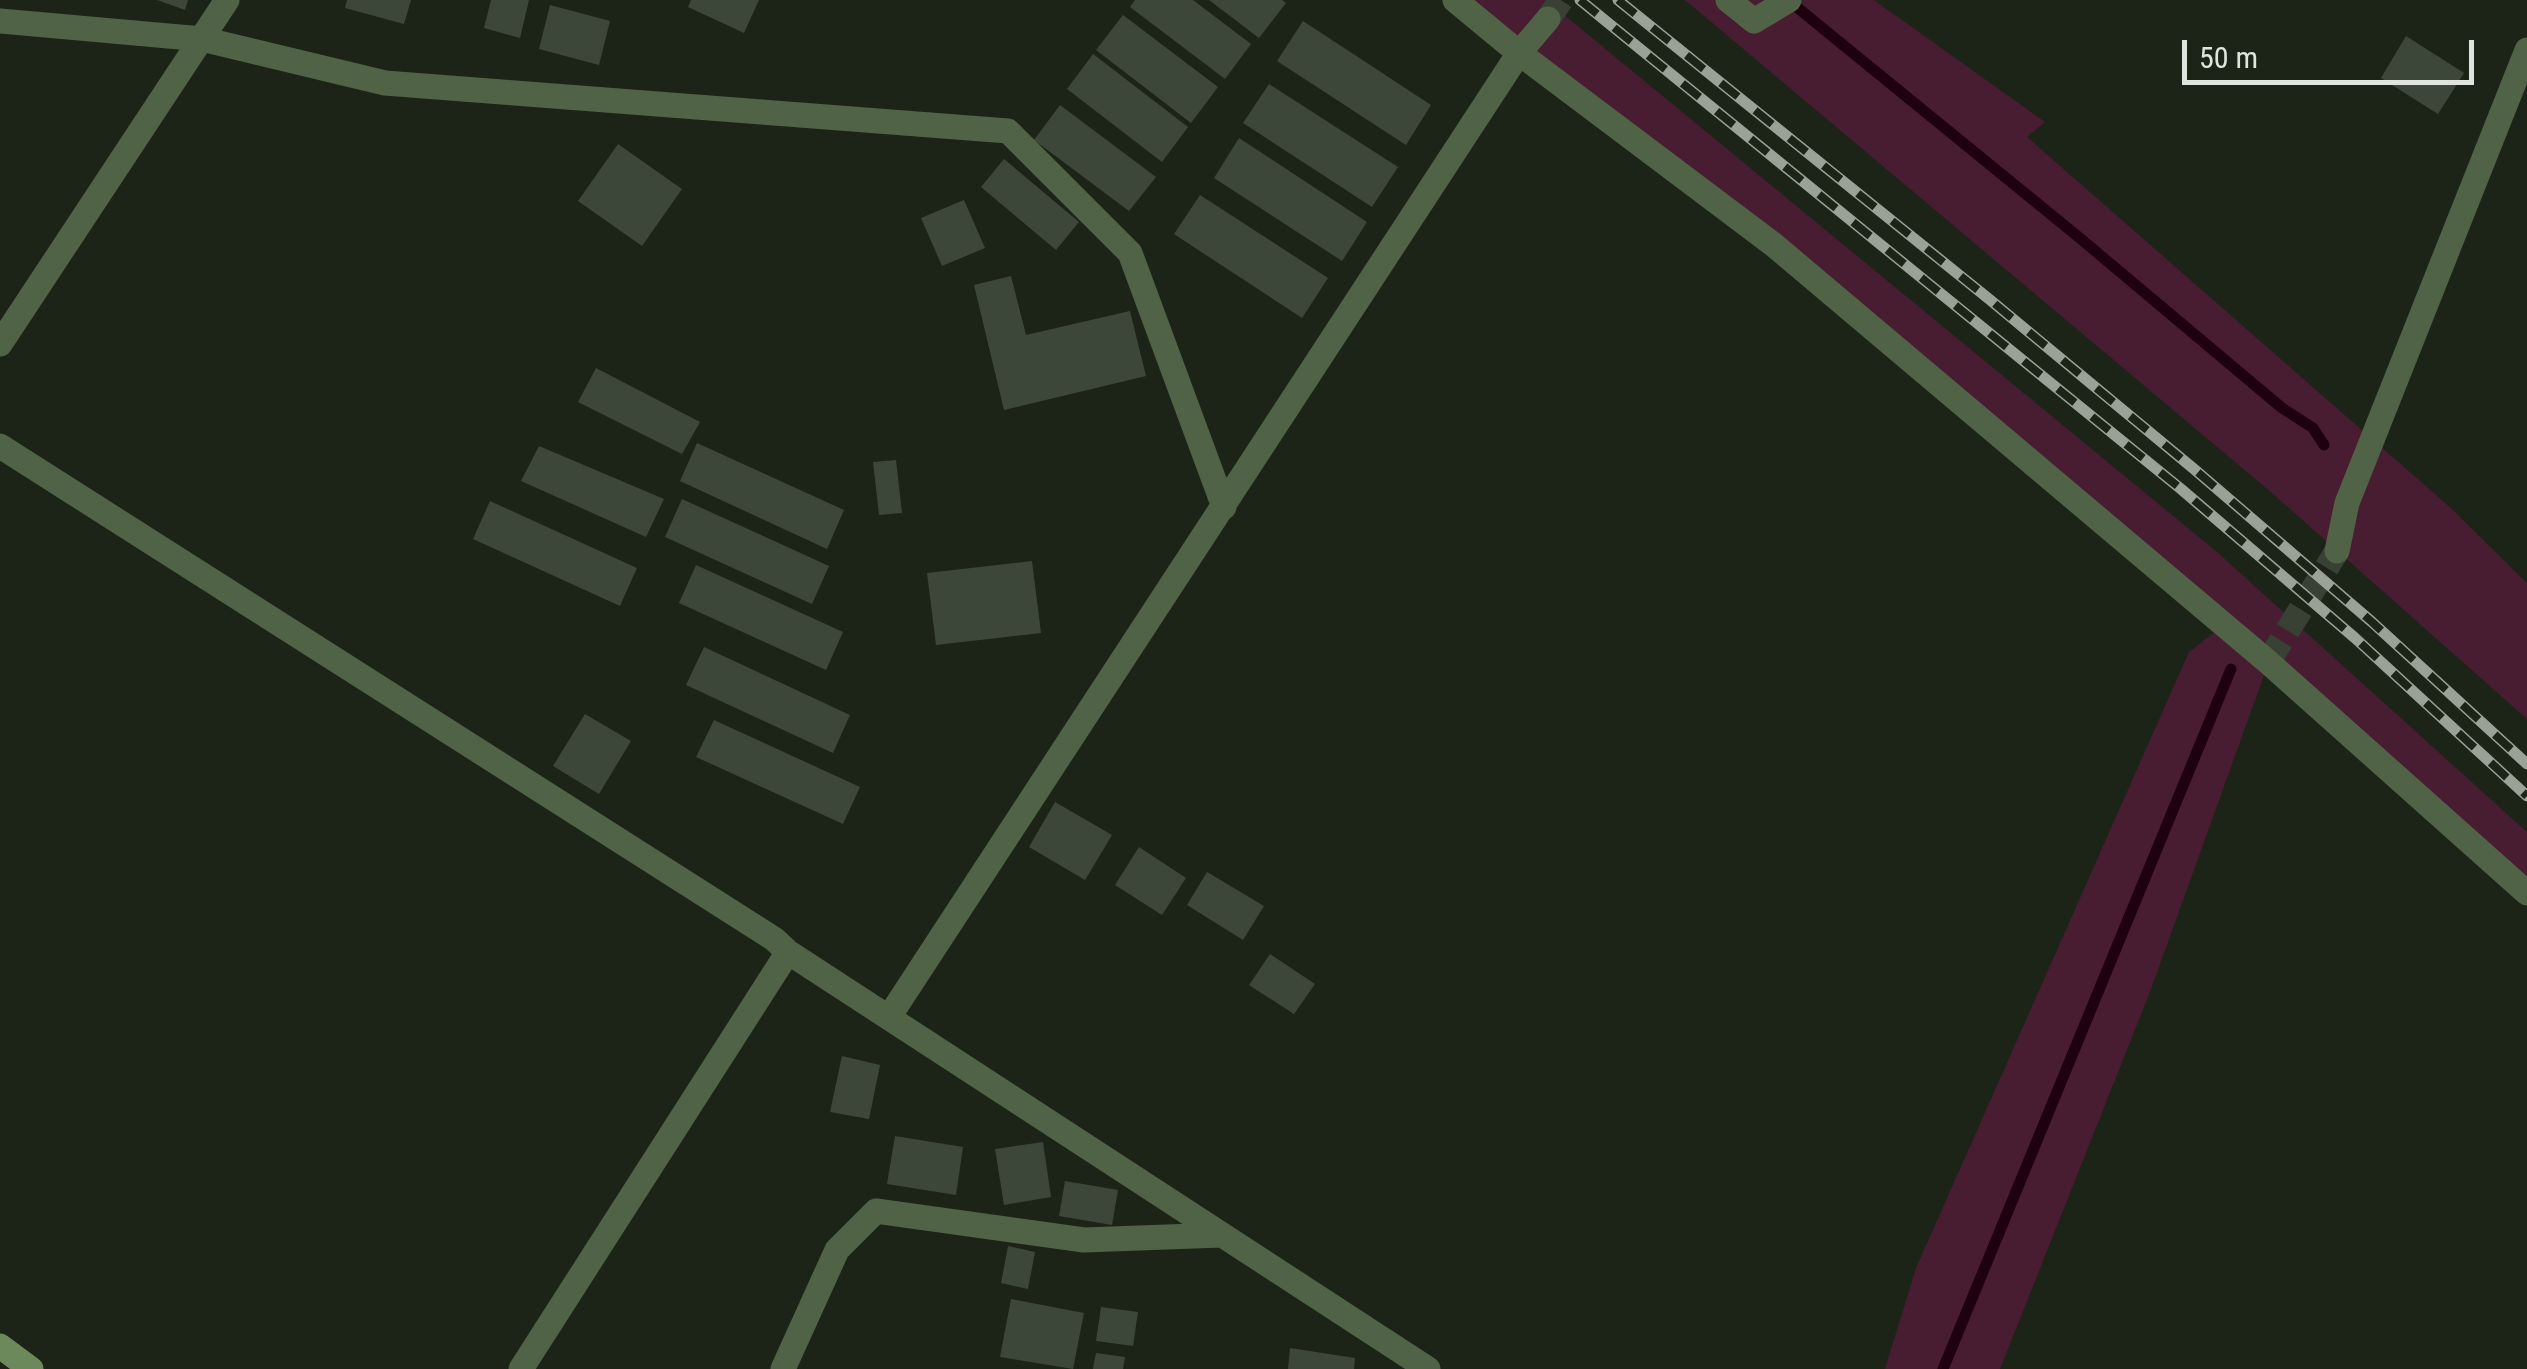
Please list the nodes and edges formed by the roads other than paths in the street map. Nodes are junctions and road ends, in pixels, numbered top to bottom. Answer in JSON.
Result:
{"nodes":[{"id":1,"x":227,"y":0,"type":"edge"},
{"id":2,"x":1455,"y":0,"type":"edge"},
{"id":3,"x":1728,"y":0,"type":"edge"},
{"id":4,"x":1789,"y":0,"type":"edge"},
{"id":5,"x":1548,"y":19,"type":"tunnel mouth"},
{"id":6,"x":0,"y":21,"type":"edge"},
{"id":7,"x":202,"y":39,"type":"junction"},
{"id":8,"x":2527,"y":50,"type":"edge"},
{"id":9,"x":1519,"y":52,"type":"junction"},
{"id":10,"x":0,"y":344,"type":"edge"},
{"id":11,"x":0,"y":446,"type":"edge"},
{"id":12,"x":1224,"y":508,"type":"junction"},
{"id":13,"x":2337,"y":551,"type":"tunnel mouth"},
{"id":14,"x":2527,"y":893,"type":"edge"},
{"id":15,"x":788,"y":952,"type":"junction"},
{"id":16,"x":889,"y":1016,"type":"junction"},
{"id":17,"x":1222,"y":1235,"type":"junction"},
{"id":18,"x":1384,"y":1341,"type":"junction"},
{"id":19,"x":0,"y":1346,"type":"edge"},
{"id":20,"x":31,"y":1369,"type":"edge"},
{"id":21,"x":521,"y":1369,"type":"edge"},
{"id":22,"x":783,"y":1369,"type":"edge"},
{"id":23,"x":1383,"y":1369,"type":"edge"},
{"id":24,"x":1428,"y":1369,"type":"edge"}],
"edges":[{"from":1,"to":7,"type":"street"},
{"from":2,"to":9,"type":"street"},
{"from":3,"to":4,"type":"street"},
{"from":5,"to":9,"type":"street"},
{"from":6,"to":7,"type":"street"},
{"from":7,"to":10,"type":"street"},
{"from":7,"to":12,"type":"street"},
{"from":8,"to":13,"type":"street"},
{"from":9,"to":12,"type":"street"},
{"from":9,"to":14,"type":"street"},
{"from":11,"to":15,"type":"street"},
{"from":12,"to":16,"type":"street"},
{"from":15,"to":16,"type":"street"},
{"from":15,"to":21,"type":"street"},
{"from":16,"to":17,"type":"street"},
{"from":17,"to":18,"type":"street"},
{"from":17,"to":22,"type":"street"},
{"from":18,"to":23,"type":"street"},
{"from":18,"to":24,"type":"street"},
{"from":19,"to":20,"type":"street"}]}
